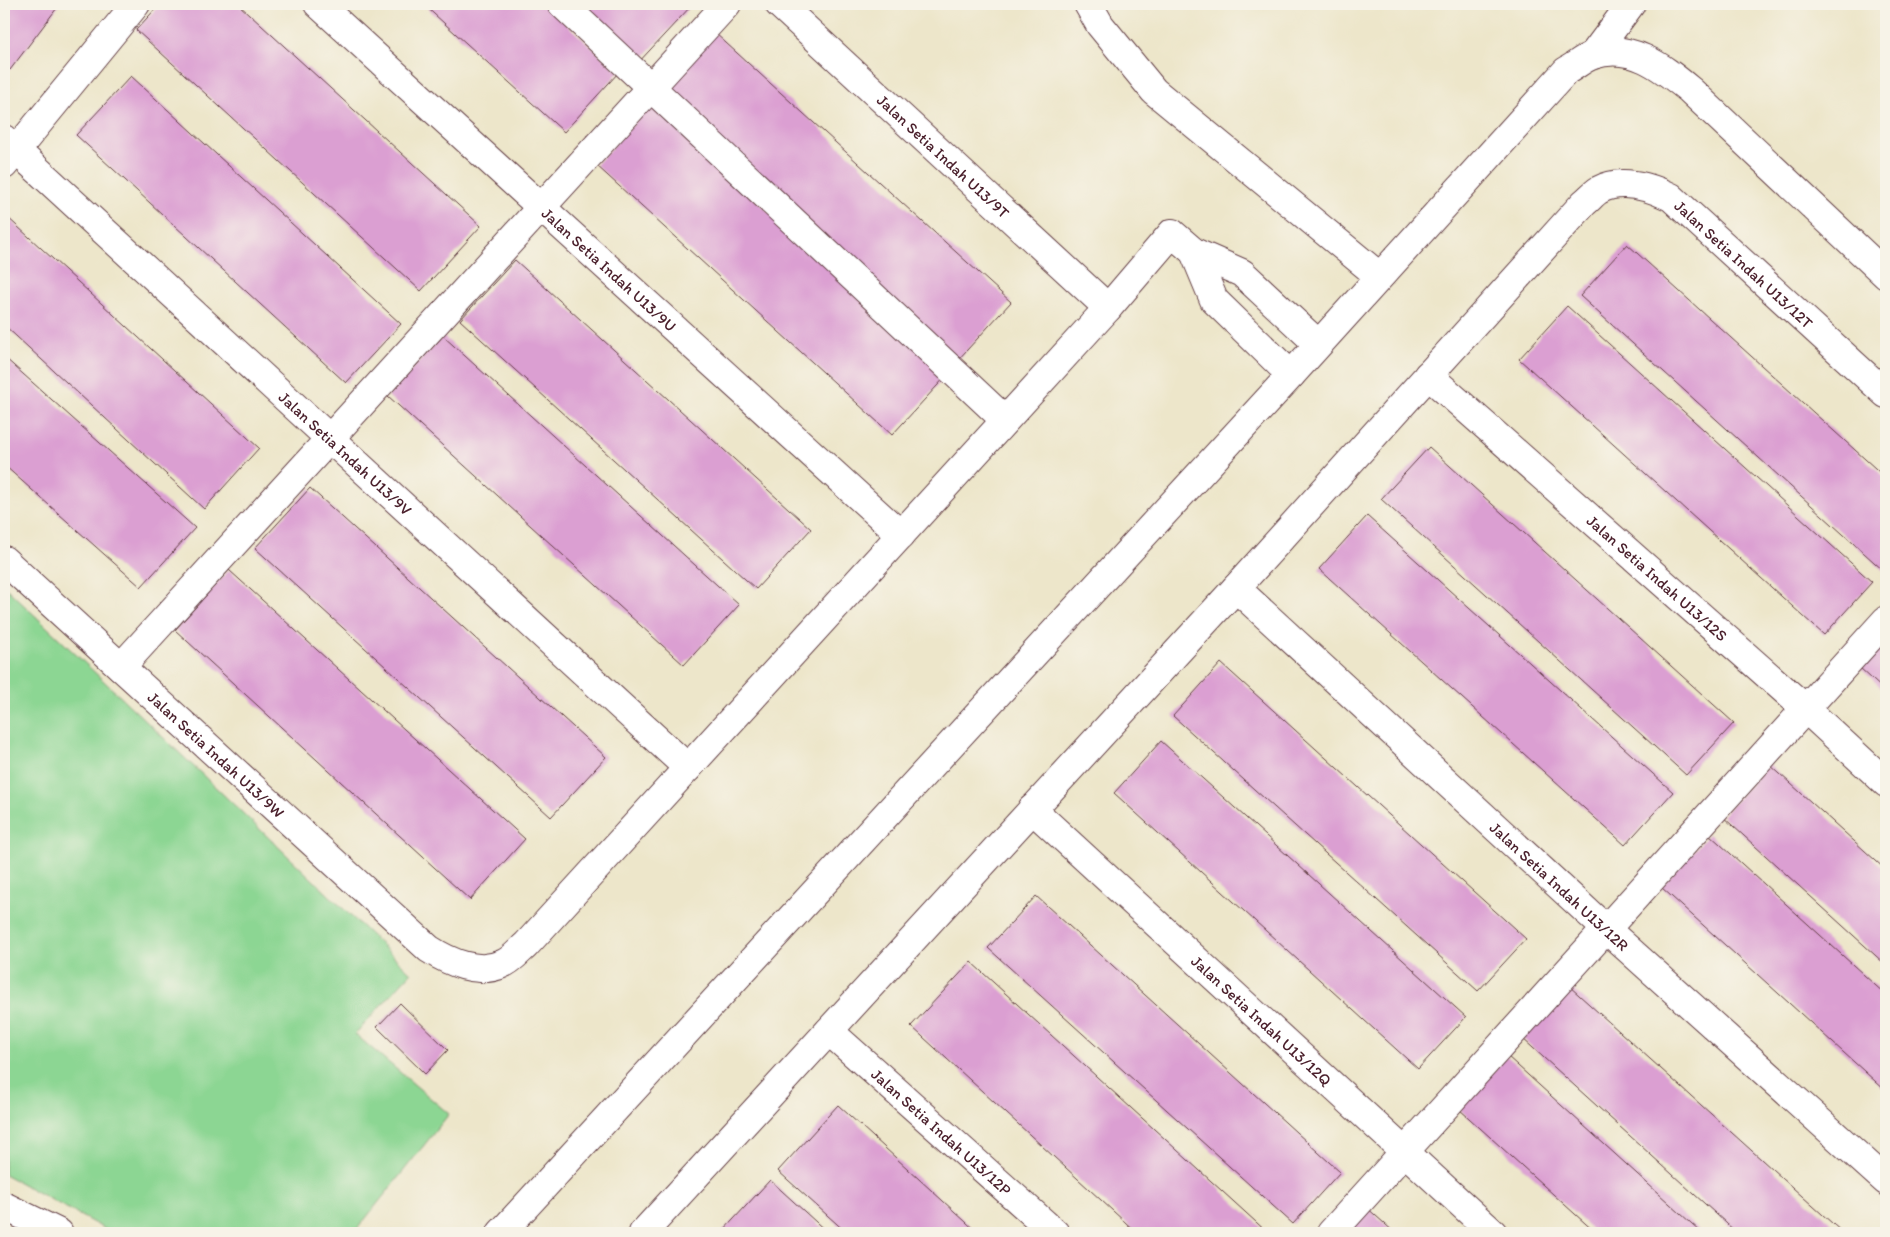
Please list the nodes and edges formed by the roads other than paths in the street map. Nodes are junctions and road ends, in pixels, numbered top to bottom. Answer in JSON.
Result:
{"nodes":[{"id":1,"x":136,"y":4,"type":"edge"},
{"id":2,"x":318,"y":4,"type":"edge"},
{"id":3,"x":562,"y":4,"type":"edge"},
{"id":4,"x":727,"y":4,"type":"edge"},
{"id":5,"x":779,"y":4,"type":"edge"},
{"id":6,"x":1088,"y":4,"type":"edge"},
{"id":7,"x":1631,"y":4,"type":"edge"},
{"id":8,"x":1593,"y":55,"type":"junction"},
{"id":9,"x":650,"y":86,"type":"junction"},
{"id":10,"x":8,"y":151,"type":"edge"},
{"id":11,"x":541,"y":207,"type":"junction"},
{"id":12,"x":1194,"y":252,"type":"junction"},
{"id":13,"x":1886,"y":275,"type":"edge"},
{"id":14,"x":1379,"y":276,"type":"junction"},
{"id":15,"x":1108,"y":308,"type":"junction"},
{"id":16,"x":1317,"y":344,"type":"junction"},
{"id":17,"x":1290,"y":375,"type":"junction"},
{"id":18,"x":1428,"y":375,"type":"junction"},
{"id":19,"x":1886,"y":394,"type":"edge"},
{"id":20,"x":1005,"y":420,"type":"junction"},
{"id":21,"x":330,"y":438,"type":"junction"},
{"id":22,"x":901,"y":535,"type":"junction"},
{"id":23,"x":4,"y":560,"type":"edge"},
{"id":24,"x":1236,"y":588,"type":"junction"},
{"id":25,"x":1886,"y":620,"type":"edge"},
{"id":26,"x":121,"y":667,"type":"junction"},
{"id":27,"x":1807,"y":710,"type":"junction"},
{"id":28,"x":688,"y":768,"type":"junction"},
{"id":29,"x":1886,"y":783,"type":"edge"},
{"id":30,"x":1032,"y":809,"type":"junction"},
{"id":31,"x":1607,"y":930,"type":"junction"},
{"id":32,"x":829,"y":1031,"type":"junction"},
{"id":33,"x":1406,"y":1153,"type":"junction"},
{"id":34,"x":1886,"y":1182,"type":"edge"},
{"id":35,"x":4,"y":1206,"type":"edge"},
{"id":36,"x":59,"y":1233,"type":"edge"},
{"id":37,"x":501,"y":1233,"type":"edge"},
{"id":38,"x":643,"y":1233,"type":"edge"},
{"id":39,"x":1055,"y":1233,"type":"edge"},
{"id":40,"x":1331,"y":1233,"type":"edge"},
{"id":41,"x":1493,"y":1233,"type":"edge"}],
"edges":[{"from":1,"to":10,"type":"street"},
{"from":2,"to":11,"type":"street","name":"Jalan Setia Indah U13/9U"},
{"from":3,"to":9,"type":"street"},
{"from":4,"to":9,"type":"street"},
{"from":5,"to":15,"type":"street","name":"Jalan Setia Indah U13/9T"},
{"from":6,"to":14,"type":"street"},
{"from":7,"to":8,"type":"street"},
{"from":8,"to":13,"type":"street"},
{"from":8,"to":14,"type":"street"},
{"from":9,"to":11,"type":"street"},
{"from":9,"to":20,"type":"street"},
{"from":10,"to":21,"type":"street","name":"Jalan Setia Indah U13/9V"},
{"from":11,"to":21,"type":"street"},
{"from":11,"to":22,"type":"street","name":"Jalan Setia Indah U13/9U"},
{"from":12,"to":15,"type":"street","name":"Jalan Setia Indah U13/9W"},
{"from":12,"to":16,"type":"street"},
{"from":12,"to":17,"type":"street"},
{"from":14,"to":16,"type":"street"},
{"from":15,"to":20,"type":"street","name":"Jalan Setia Indah U13/9W"},
{"from":16,"to":17,"type":"street"},
{"from":17,"to":37,"type":"street"},
{"from":18,"to":19,"type":"street","name":"Jalan Setia Indah U13/12T"},
{"from":18,"to":24,"type":"street","name":"Jalan Setia Indah U13/12T"},
{"from":18,"to":27,"type":"street","name":"Jalan Setia Indah U13/12S"},
{"from":20,"to":22,"type":"street","name":"Jalan Setia Indah U13/9W"},
{"from":21,"to":26,"type":"street"},
{"from":21,"to":28,"type":"street","name":"Jalan Setia Indah U13/9V"},
{"from":22,"to":28,"type":"street","name":"Jalan Setia Indah U13/9W"},
{"from":23,"to":26,"type":"street","name":"Jalan Setia Indah U13/9W"},
{"from":24,"to":30,"type":"street","name":"Jalan Setia Indah U13/12T"},
{"from":24,"to":31,"type":"street","name":"Jalan Setia Indah U13/12R"},
{"from":25,"to":27,"type":"street"},
{"from":26,"to":28,"type":"street","name":"Jalan Setia Indah U13/9W"},
{"from":27,"to":29,"type":"street","name":"Jalan Setia Indah U13/12S"},
{"from":27,"to":31,"type":"street"},
{"from":30,"to":32,"type":"street","name":"Jalan Setia Indah U13/12T"},
{"from":30,"to":33,"type":"street","name":"Jalan Setia Indah U13/12Q"},
{"from":31,"to":33,"type":"street"},
{"from":31,"to":34,"type":"street","name":"Jalan Setia Indah U13/12R"},
{"from":32,"to":38,"type":"street","name":"Jalan Setia Indah U13/12T"},
{"from":32,"to":39,"type":"street","name":"Jalan Setia Indah U13/12P"},
{"from":33,"to":40,"type":"street"},
{"from":33,"to":41,"type":"street","name":"Jalan Setia Indah U13/12Q"},
{"from":35,"to":36,"type":"street"}]}
